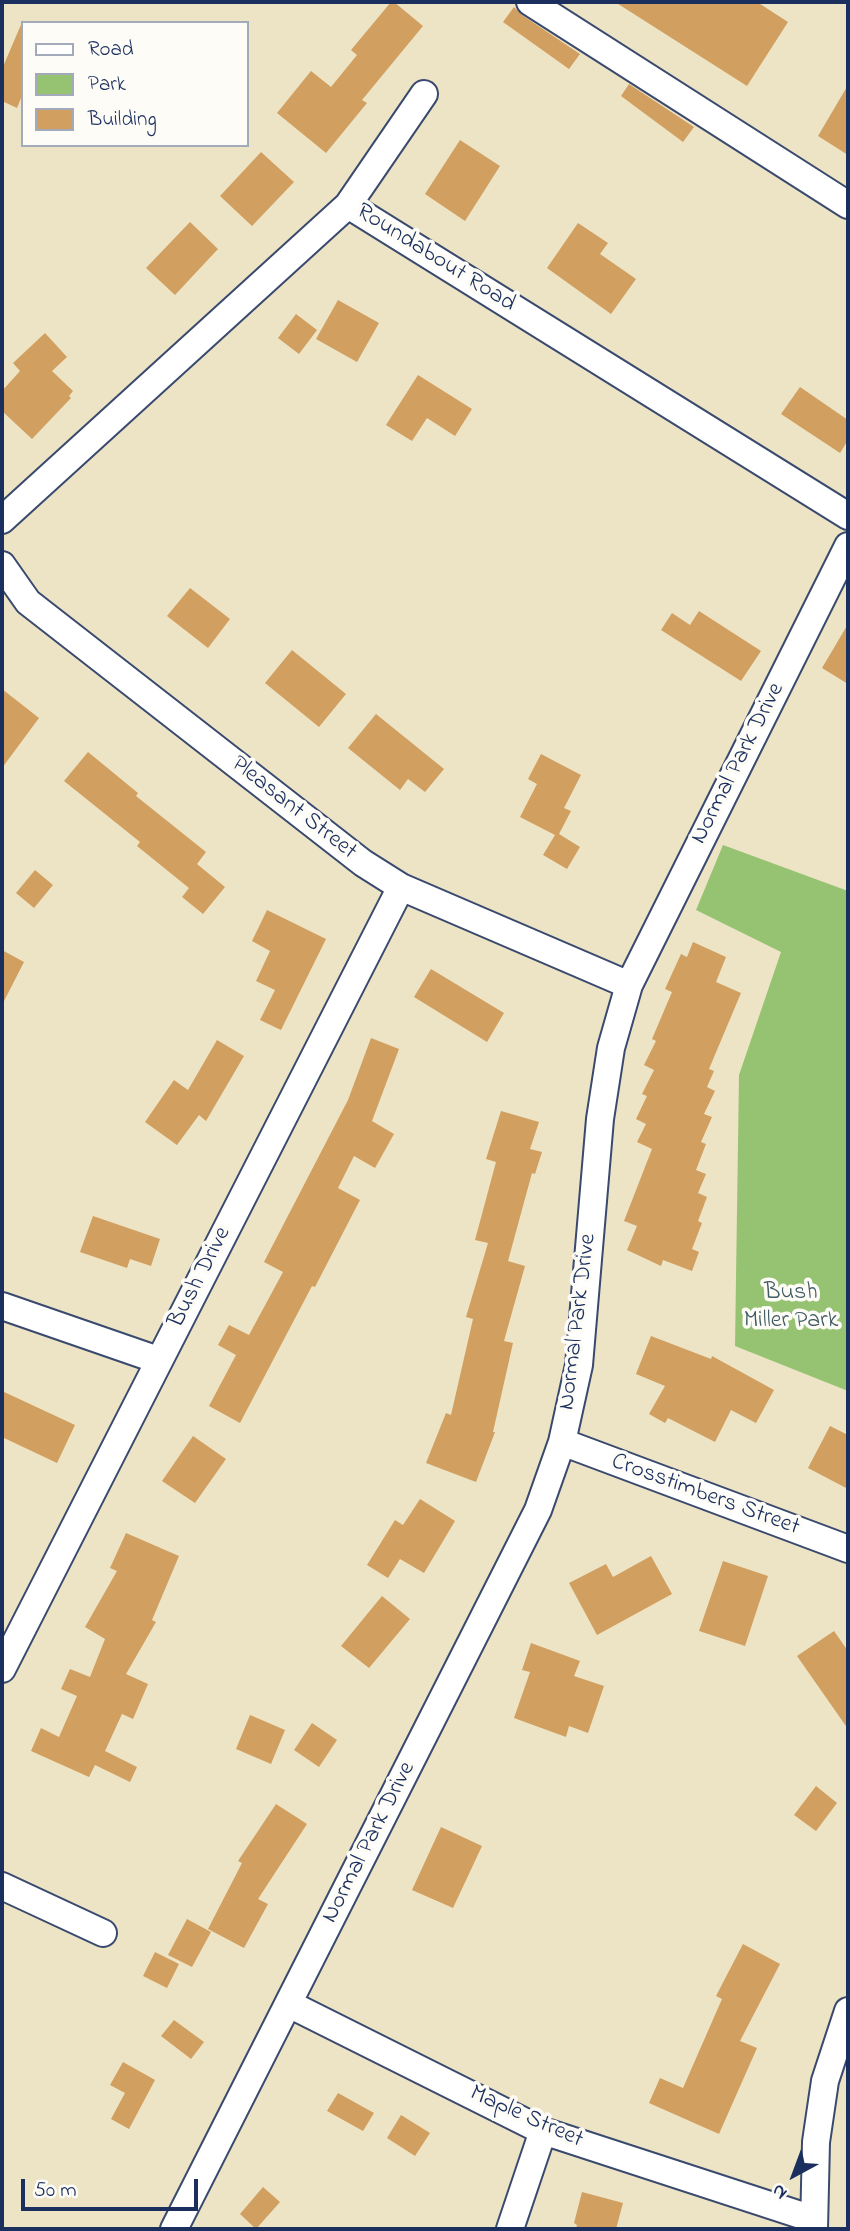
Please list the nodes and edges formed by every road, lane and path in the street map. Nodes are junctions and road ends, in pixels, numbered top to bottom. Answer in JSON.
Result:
{"nodes":[{"id":1,"x":530,"y":2,"type":"edge"},
{"id":2,"x":424,"y":94,"type":"dead end"},
{"id":3,"x":348,"y":205,"type":"junction"},
{"id":4,"x":848,"y":205,"type":"edge"},
{"id":5,"x":848,"y":516,"type":"edge"},
{"id":6,"x":2,"y":520,"type":"edge"},
{"id":7,"x":848,"y":546,"type":"edge"},
{"id":8,"x":2,"y":565,"type":"edge"},
{"id":9,"x":401,"y":887,"type":"junction"},
{"id":10,"x":629,"y":985,"type":"junction"},
{"id":11,"x":2,"y":1306,"type":"edge"},
{"id":12,"x":158,"y":1360,"type":"junction"},
{"id":13,"x":562,"y":1442,"type":"junction"},
{"id":14,"x":848,"y":1549,"type":"edge"},
{"id":15,"x":2,"y":1669,"type":"edge"},
{"id":16,"x":2,"y":1886,"type":"edge"},
{"id":17,"x":103,"y":1933,"type":"dead end"},
{"id":18,"x":289,"y":2004,"type":"junction"},
{"id":19,"x":848,"y":2011,"type":"edge"},
{"id":20,"x":543,"y":2131,"type":"junction"},
{"id":21,"x":813,"y":2224,"type":"edge"},
{"id":22,"x":174,"y":2229,"type":"edge"},
{"id":23,"x":510,"y":2229,"type":"edge"}],
"edges":[{"from":1,"to":4,"type":"street"},
{"from":2,"to":3,"type":"street"},
{"from":3,"to":5,"type":"street","name":"Roundabout Road"},
{"from":3,"to":6,"type":"street","name":"Roundabout Road"},
{"from":7,"to":10,"type":"street","name":"Normal Park Drive"},
{"from":8,"to":9,"type":"street","name":"Pleasant Street"},
{"from":9,"to":10,"type":"street","name":"Pleasant Street"},
{"from":9,"to":12,"type":"street","name":"Bush Drive"},
{"from":10,"to":13,"type":"street","name":"Normal Park Drive"},
{"from":11,"to":12,"type":"street"},
{"from":12,"to":15,"type":"street","name":"Bush Drive"},
{"from":13,"to":14,"type":"street","name":"Crosstimbers Street"},
{"from":13,"to":18,"type":"street","name":"Normal Park Drive"},
{"from":16,"to":17,"type":"street"},
{"from":18,"to":20,"type":"street","name":"Maple Street"},
{"from":18,"to":22,"type":"street","name":"Normal Park Drive"},
{"from":19,"to":21,"type":"street"},
{"from":20,"to":21,"type":"street","name":"Maple Street"},
{"from":20,"to":23,"type":"street"}]}
